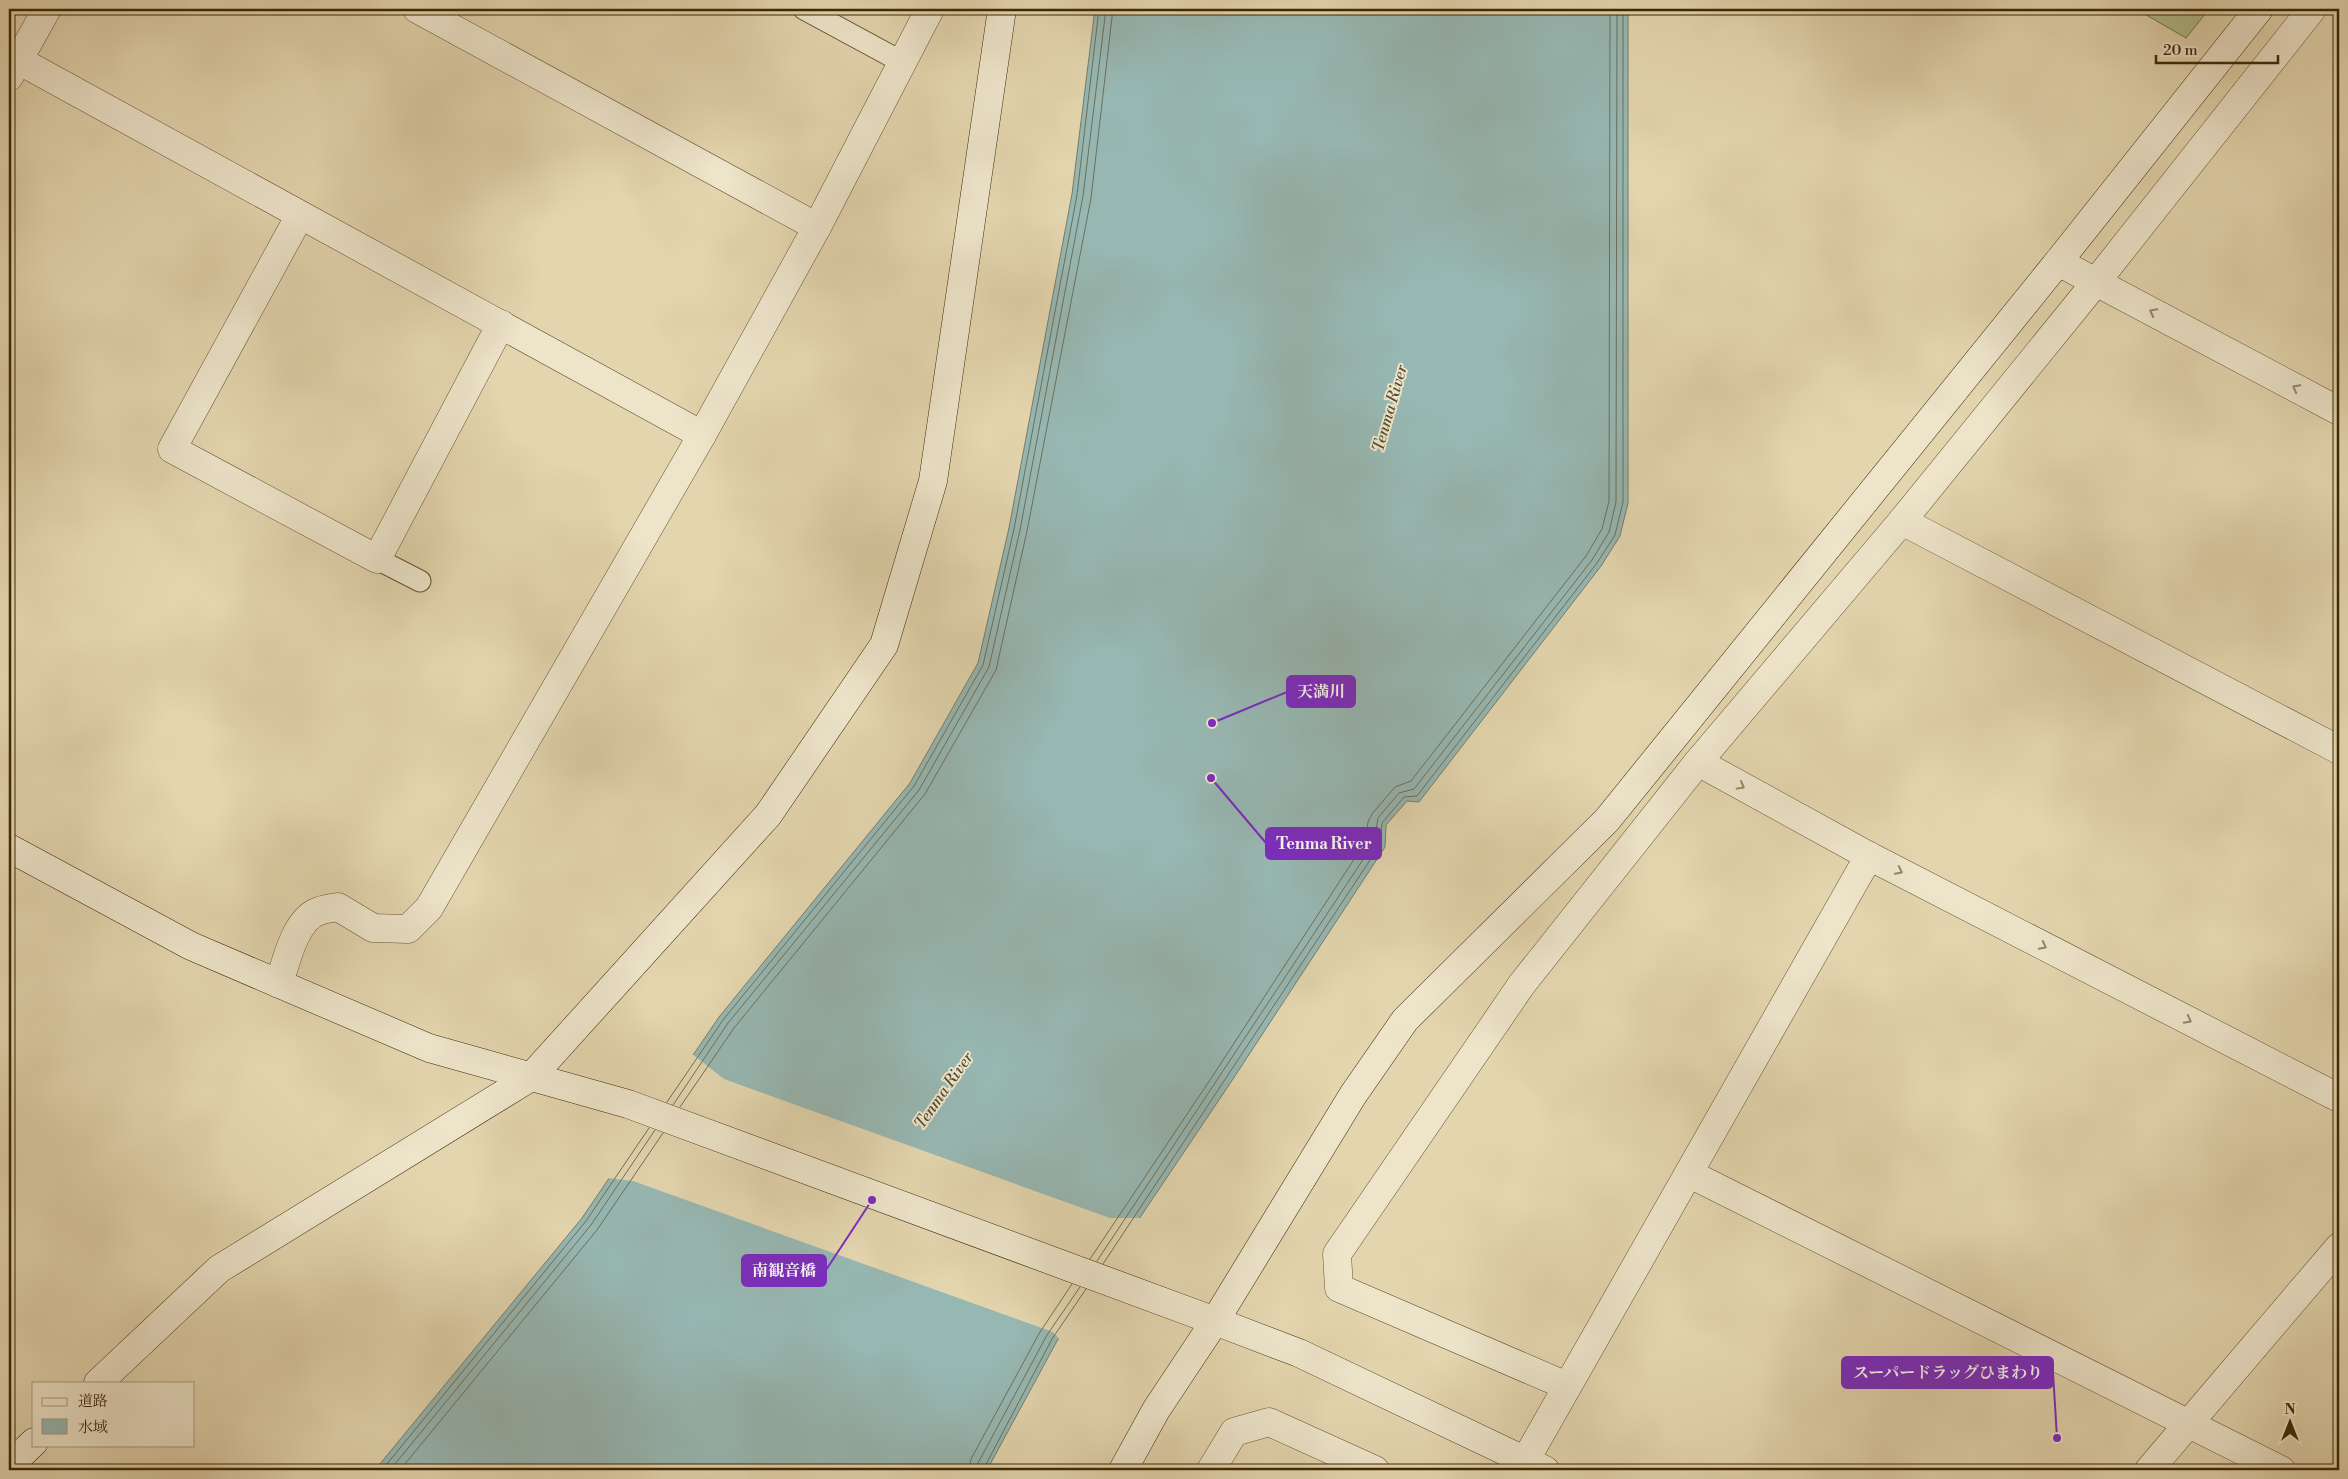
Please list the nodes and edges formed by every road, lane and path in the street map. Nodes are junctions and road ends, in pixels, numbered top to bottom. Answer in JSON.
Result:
{"nodes":[{"id":1,"x":46,"y":9,"type":"edge"},
{"id":2,"x":416,"y":9,"type":"edge"},
{"id":3,"x":804,"y":9,"type":"edge"},
{"id":4,"x":930,"y":9,"type":"edge"},
{"id":5,"x":1002,"y":9,"type":"edge"},
{"id":6,"x":2259,"y":9,"type":"edge"},
{"id":7,"x":2312,"y":9,"type":"edge"},
{"id":8,"x":902,"y":62,"type":"junction"},
{"id":9,"x":12,"y":64,"type":"edge"},
{"id":10,"x":300,"y":215,"type":"junction"},
{"id":11,"x":817,"y":227,"type":"junction"},
{"id":12,"x":2058,"y":262,"type":"junction"},
{"id":13,"x":2096,"y":282,"type":"junction"},
{"id":14,"x":501,"y":324,"type":"junction"},
{"id":15,"x":2339,"y":411,"type":"edge"},
{"id":16,"x":702,"y":435,"type":"junction"},
{"id":17,"x":1902,"y":522,"type":"junction"},
{"id":18,"x":377,"y":559,"type":"junction"},
{"id":19,"x":420,"y":581,"type":"dead end"},
{"id":20,"x":2339,"y":750,"type":"edge"},
{"id":21,"x":1698,"y":762,"type":"junction"},
{"id":22,"x":9,"y":848,"type":"edge"},
{"id":23,"x":1869,"y":856,"type":"junction"},
{"id":24,"x":279,"y":984,"type":"junction"},
{"id":25,"x":531,"y":1077,"type":"junction"},
{"id":26,"x":2339,"y":1098,"type":"edge"},
{"id":27,"x":1690,"y":1174,"type":"junction"},
{"id":28,"x":2339,"y":1247,"type":"edge"},
{"id":29,"x":1215,"y":1321,"type":"junction"},
{"id":30,"x":99,"y":1382,"type":"edge"},
{"id":31,"x":1567,"y":1386,"type":"junction"},
{"id":32,"x":2188,"y":1425,"type":"junction"},
{"id":33,"x":32,"y":1444,"type":"edge"},
{"id":34,"x":9,"y":1466,"type":"edge"},
{"id":35,"x":1530,"y":1467,"type":"edge"},
{"id":36,"x":1123,"y":1470,"type":"edge"},
{"id":37,"x":1211,"y":1470,"type":"edge"},
{"id":38,"x":1375,"y":1470,"type":"edge"},
{"id":39,"x":2149,"y":1470,"type":"edge"},
{"id":40,"x":2281,"y":1470,"type":"edge"}],
"edges":[{"from":1,"to":9,"type":"street"},
{"from":2,"to":11,"type":"street"},
{"from":3,"to":8,"type":"lane"},
{"from":4,"to":8,"type":"street"},
{"from":5,"to":25,"type":"street"},
{"from":6,"to":12,"type":"street"},
{"from":7,"to":13,"type":"street"},
{"from":8,"to":11,"type":"street"},
{"from":9,"to":10,"type":"street"},
{"from":10,"to":14,"type":"street"},
{"from":10,"to":18,"type":"street"},
{"from":11,"to":16,"type":"street"},
{"from":12,"to":13,"type":"street"},
{"from":12,"to":29,"type":"street"},
{"from":15,"to":13,"type":"street","one_way":true},
{"from":13,"to":17,"type":"street"},
{"from":14,"to":16,"type":"street"},
{"from":14,"to":18,"type":"street"},
{"from":16,"to":24,"type":"street"},
{"from":17,"to":20,"type":"street"},
{"from":17,"to":21,"type":"street"},
{"from":18,"to":19,"type":"lane"},
{"from":21,"to":23,"type":"street","one_way":true},
{"from":21,"to":31,"type":"street"},
{"from":22,"to":24,"type":"street"},
{"from":23,"to":26,"type":"street","one_way":true},
{"from":23,"to":27,"type":"street"},
{"from":24,"to":25,"type":"street"},
{"from":25,"to":29,"type":"street"},
{"from":25,"to":30,"type":"street"},
{"from":27,"to":31,"type":"street"},
{"from":27,"to":32,"type":"street"},
{"from":28,"to":32,"type":"street"},
{"from":29,"to":35,"type":"street"},
{"from":29,"to":36,"type":"street"},
{"from":31,"to":35,"type":"street"},
{"from":32,"to":39,"type":"street"},
{"from":32,"to":40,"type":"street"},
{"from":33,"to":34,"type":"street"},
{"from":37,"to":38,"type":"street"}]}
